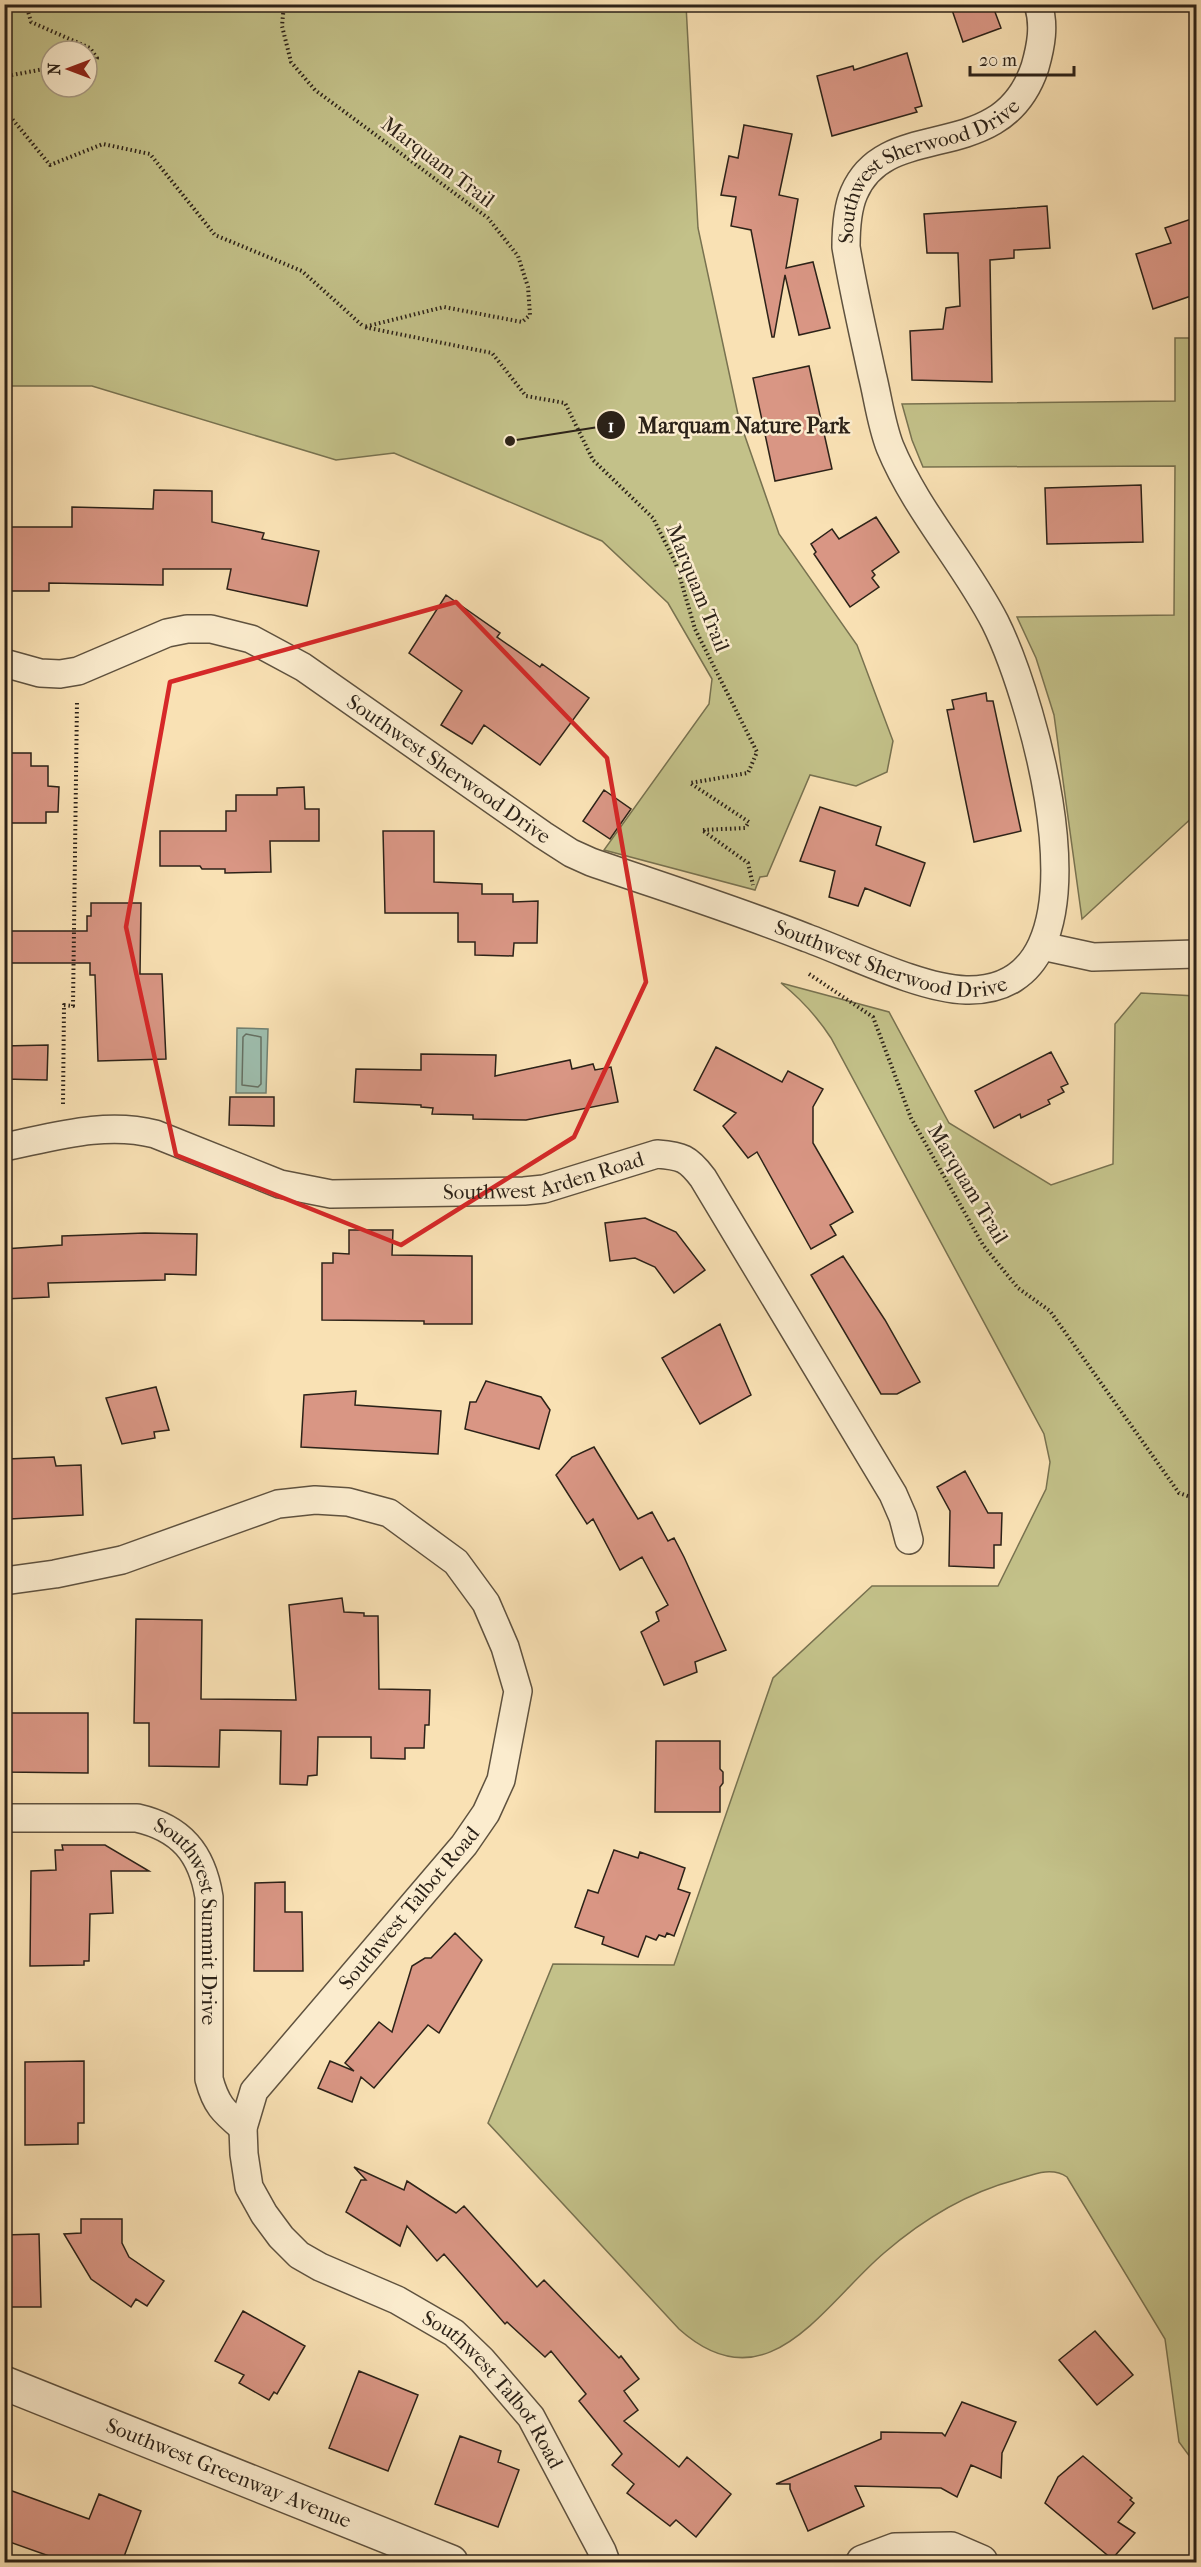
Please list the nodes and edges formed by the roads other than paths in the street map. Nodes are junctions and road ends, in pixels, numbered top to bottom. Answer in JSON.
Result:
{"nodes":[{"id":1,"x":1038,"y":4,"type":"edge"},
{"id":2,"x":4,"y":663,"type":"edge"},
{"id":3,"x":1042,"y":946,"type":"junction"},
{"id":4,"x":1197,"y":954,"type":"edge"},
{"id":5,"x":4,"y":1147,"type":"edge"},
{"id":6,"x":909,"y":1540,"type":"dead end"},
{"id":7,"x":4,"y":1581,"type":"edge"},
{"id":8,"x":4,"y":1818,"type":"edge"},
{"id":9,"x":243,"y":2128,"type":"junction"},
{"id":10,"x":4,"y":2383,"type":"edge"},
{"id":11,"x":451,"y":2562,"type":"edge"},
{"id":12,"x":606,"y":2562,"type":"edge"},
{"id":13,"x":863,"y":2562,"type":"edge"},
{"id":14,"x":981,"y":2562,"type":"edge"}],
"edges":[{"from":1,"to":3,"type":"street","name":"Southwest Sherwood Drive"},
{"from":2,"to":3,"type":"street","name":"Southwest Sherwood Drive"},
{"from":3,"to":4,"type":"street"},
{"from":5,"to":6,"type":"street","name":"Southwest Arden Road"},
{"from":7,"to":9,"type":"street","name":"Southwest Talbot Road"},
{"from":8,"to":9,"type":"street","name":"Southwest Summit Drive"},
{"from":9,"to":12,"type":"street","name":"Southwest Talbot Road"},
{"from":10,"to":11,"type":"street","name":"Southwest Greenway Avenue"},
{"from":13,"to":14,"type":"street"}]}
